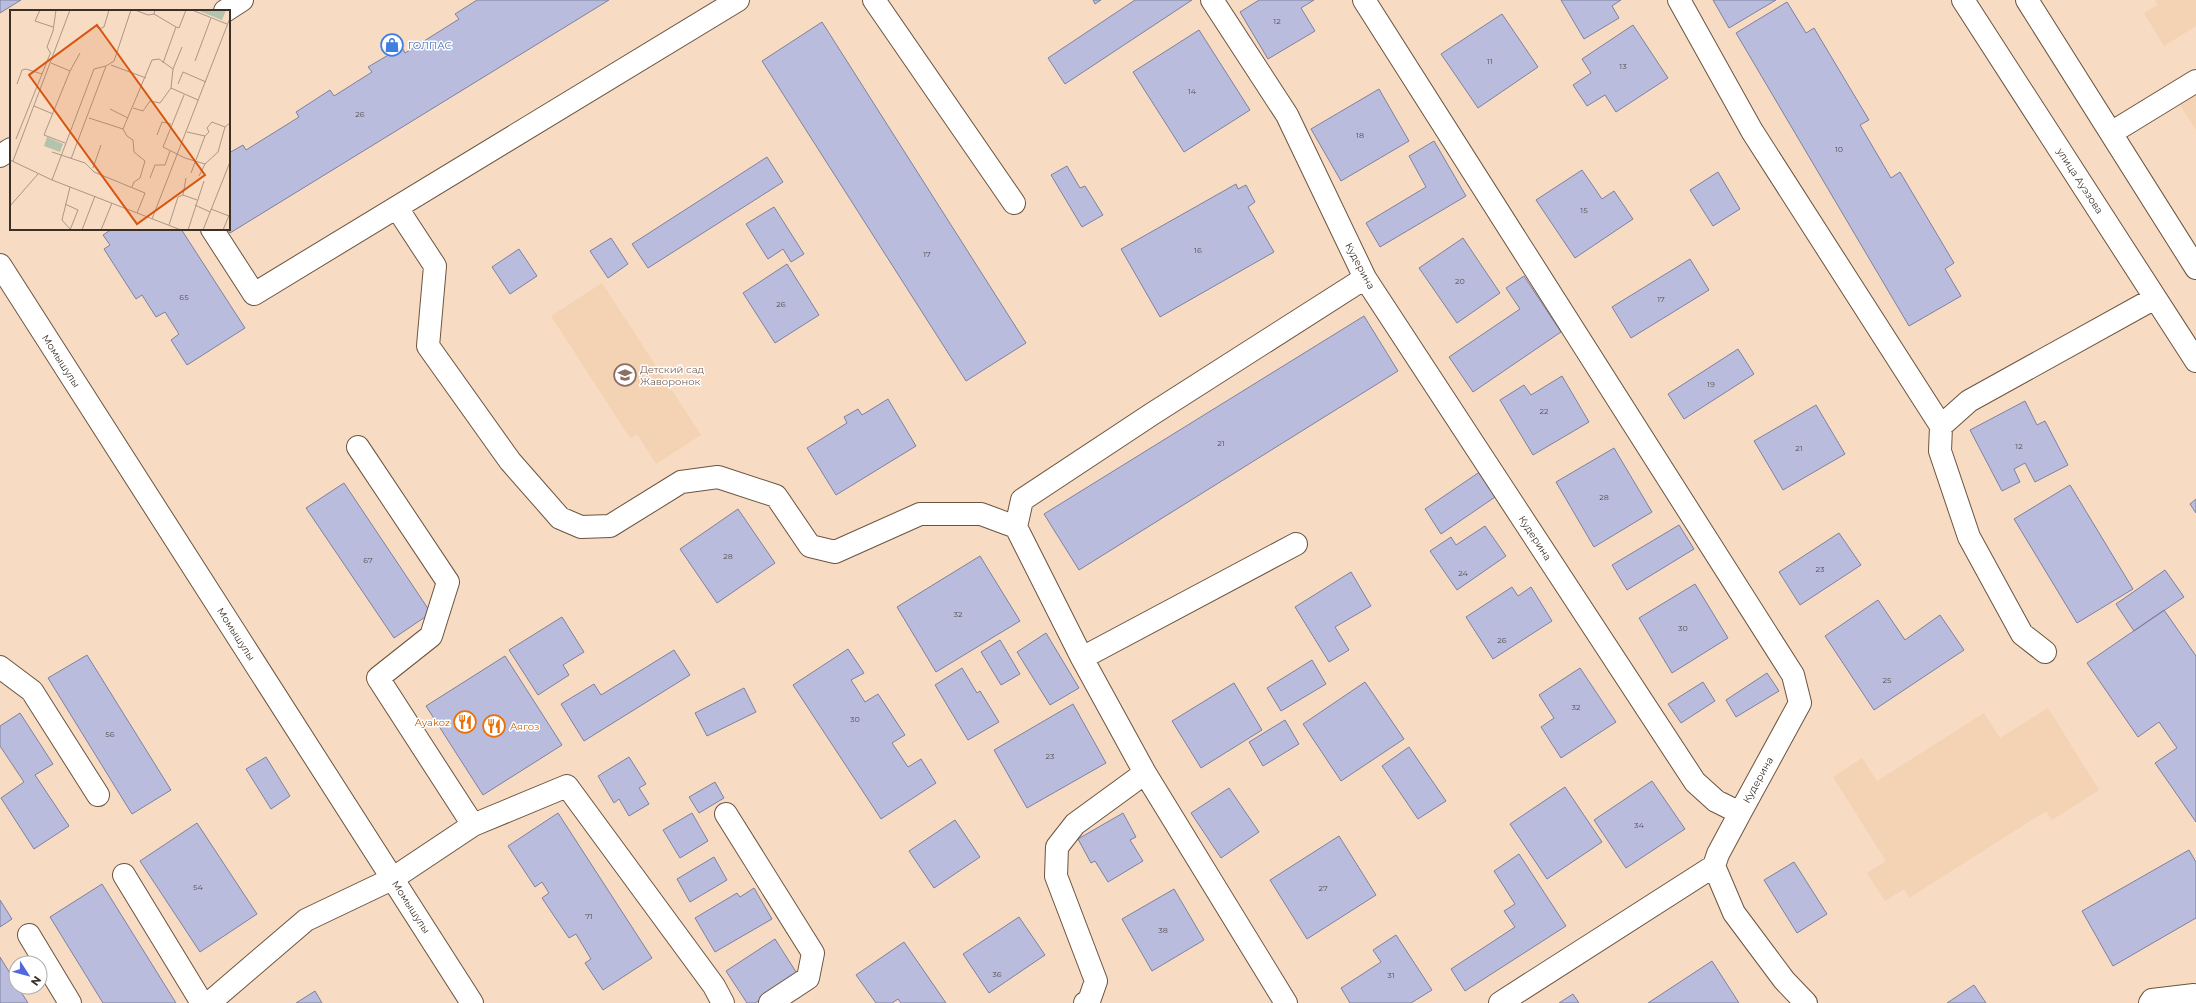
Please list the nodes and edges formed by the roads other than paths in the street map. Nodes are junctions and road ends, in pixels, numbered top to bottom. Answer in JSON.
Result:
{"nodes":[{"id":1,"x":242,"y":0,"type":"edge"},
{"id":2,"x":738,"y":0,"type":"edge"},
{"id":3,"x":874,"y":0,"type":"edge"},
{"id":4,"x":1212,"y":0,"type":"edge"},
{"id":5,"x":1364,"y":0,"type":"edge"},
{"id":6,"x":1679,"y":0,"type":"edge"},
{"id":7,"x":1963,"y":0,"type":"edge"},
{"id":8,"x":2027,"y":0,"type":"edge"},
{"id":9,"x":227,"y":10,"type":"edge"},
{"id":10,"x":2196,"y":81,"type":"edge"},
{"id":11,"x":2111,"y":133,"type":"junction"},
{"id":12,"x":10,"y":150,"type":"edge"},
{"id":13,"x":0,"y":156,"type":"edge"},
{"id":14,"x":1014,"y":203,"type":"dead end"},
{"id":15,"x":397,"y":208,"type":"junction"},
{"id":16,"x":213,"y":230,"type":"edge"},
{"id":17,"x":0,"y":265,"type":"edge"},
{"id":18,"x":2196,"y":268,"type":"edge"},
{"id":19,"x":1365,"y":278,"type":"junction"},
{"id":20,"x":2155,"y":298,"type":"junction"},
{"id":21,"x":2196,"y":361,"type":"edge"},
{"id":22,"x":1941,"y":426,"type":"junction"},
{"id":23,"x":358,"y":447,"type":"dead end"},
{"id":24,"x":1016,"y":527,"type":"junction"},
{"id":25,"x":1296,"y":544,"type":"dead end"},
{"id":26,"x":2045,"y":652,"type":"dead end"},
{"id":27,"x":1082,"y":658,"type":"junction"},
{"id":28,"x":0,"y":667,"type":"edge"},
{"id":29,"x":1145,"y":773,"type":"junction"},
{"id":30,"x":98,"y":795,"type":"dead end"},
{"id":31,"x":1740,"y":813,"type":"junction"},
{"id":32,"x":726,"y":814,"type":"dead end"},
{"id":33,"x":473,"y":825,"type":"junction"},
{"id":34,"x":1714,"y":866,"type":"junction"},
{"id":35,"x":124,"y":874,"type":"dead end"},
{"id":36,"x":392,"y":879,"type":"junction"},
{"id":37,"x":29,"y":935,"type":"dead end"},
{"id":38,"x":2194,"y":995,"type":"dead end"},
{"id":39,"x":70,"y":1003,"type":"edge"},
{"id":40,"x":202,"y":1003,"type":"edge"},
{"id":41,"x":209,"y":1003,"type":"edge"},
{"id":42,"x":472,"y":1003,"type":"edge"},
{"id":43,"x":723,"y":1003,"type":"edge"},
{"id":44,"x":770,"y":1003,"type":"edge"},
{"id":45,"x":1086,"y":1003,"type":"edge"},
{"id":46,"x":1286,"y":1003,"type":"edge"},
{"id":47,"x":1500,"y":1003,"type":"edge"},
{"id":48,"x":1806,"y":1003,"type":"edge"},
{"id":49,"x":2150,"y":1003,"type":"edge"}],
"edges":[{"from":1,"to":9,"type":"main road"},
{"from":2,"to":15,"type":"main road"},
{"from":3,"to":14,"type":"main road"},
{"from":4,"to":19,"type":"main road","name":"Кудерина"},
{"from":5,"to":31,"type":"main road","name":"Кудерина"},
{"from":6,"to":22,"type":"main road"},
{"from":7,"to":20,"type":"main road","name":"улица Ауэзова"},
{"from":8,"to":11,"type":"main road"},
{"from":10,"to":11,"type":"main road"},
{"from":11,"to":18,"type":"main road"},
{"from":12,"to":13,"type":"main road"},
{"from":15,"to":16,"type":"main road"},
{"from":15,"to":24,"type":"main road"},
{"from":17,"to":36,"type":"main road","name":"Момышулы"},
{"from":19,"to":24,"type":"main road"},
{"from":19,"to":31,"type":"main road","name":"Кудерина"},
{"from":20,"to":21,"type":"main road","name":"улица Ауэзова"},
{"from":20,"to":22,"type":"main road"},
{"from":22,"to":26,"type":"main road"},
{"from":23,"to":33,"type":"main road"},
{"from":24,"to":27,"type":"main road"},
{"from":25,"to":27,"type":"main road"},
{"from":27,"to":29,"type":"main road"},
{"from":28,"to":30,"type":"main road"},
{"from":29,"to":45,"type":"main road"},
{"from":29,"to":46,"type":"main road"},
{"from":31,"to":34,"type":"main road"},
{"from":32,"to":44,"type":"main road"},
{"from":33,"to":36,"type":"main road"},
{"from":33,"to":43,"type":"main road"},
{"from":34,"to":47,"type":"main road"},
{"from":34,"to":48,"type":"main road"},
{"from":35,"to":40,"type":"main road"},
{"from":36,"to":41,"type":"main road"},
{"from":36,"to":42,"type":"main road","name":"Момышулы"},
{"from":37,"to":39,"type":"main road"},
{"from":38,"to":49,"type":"main road"}]}
